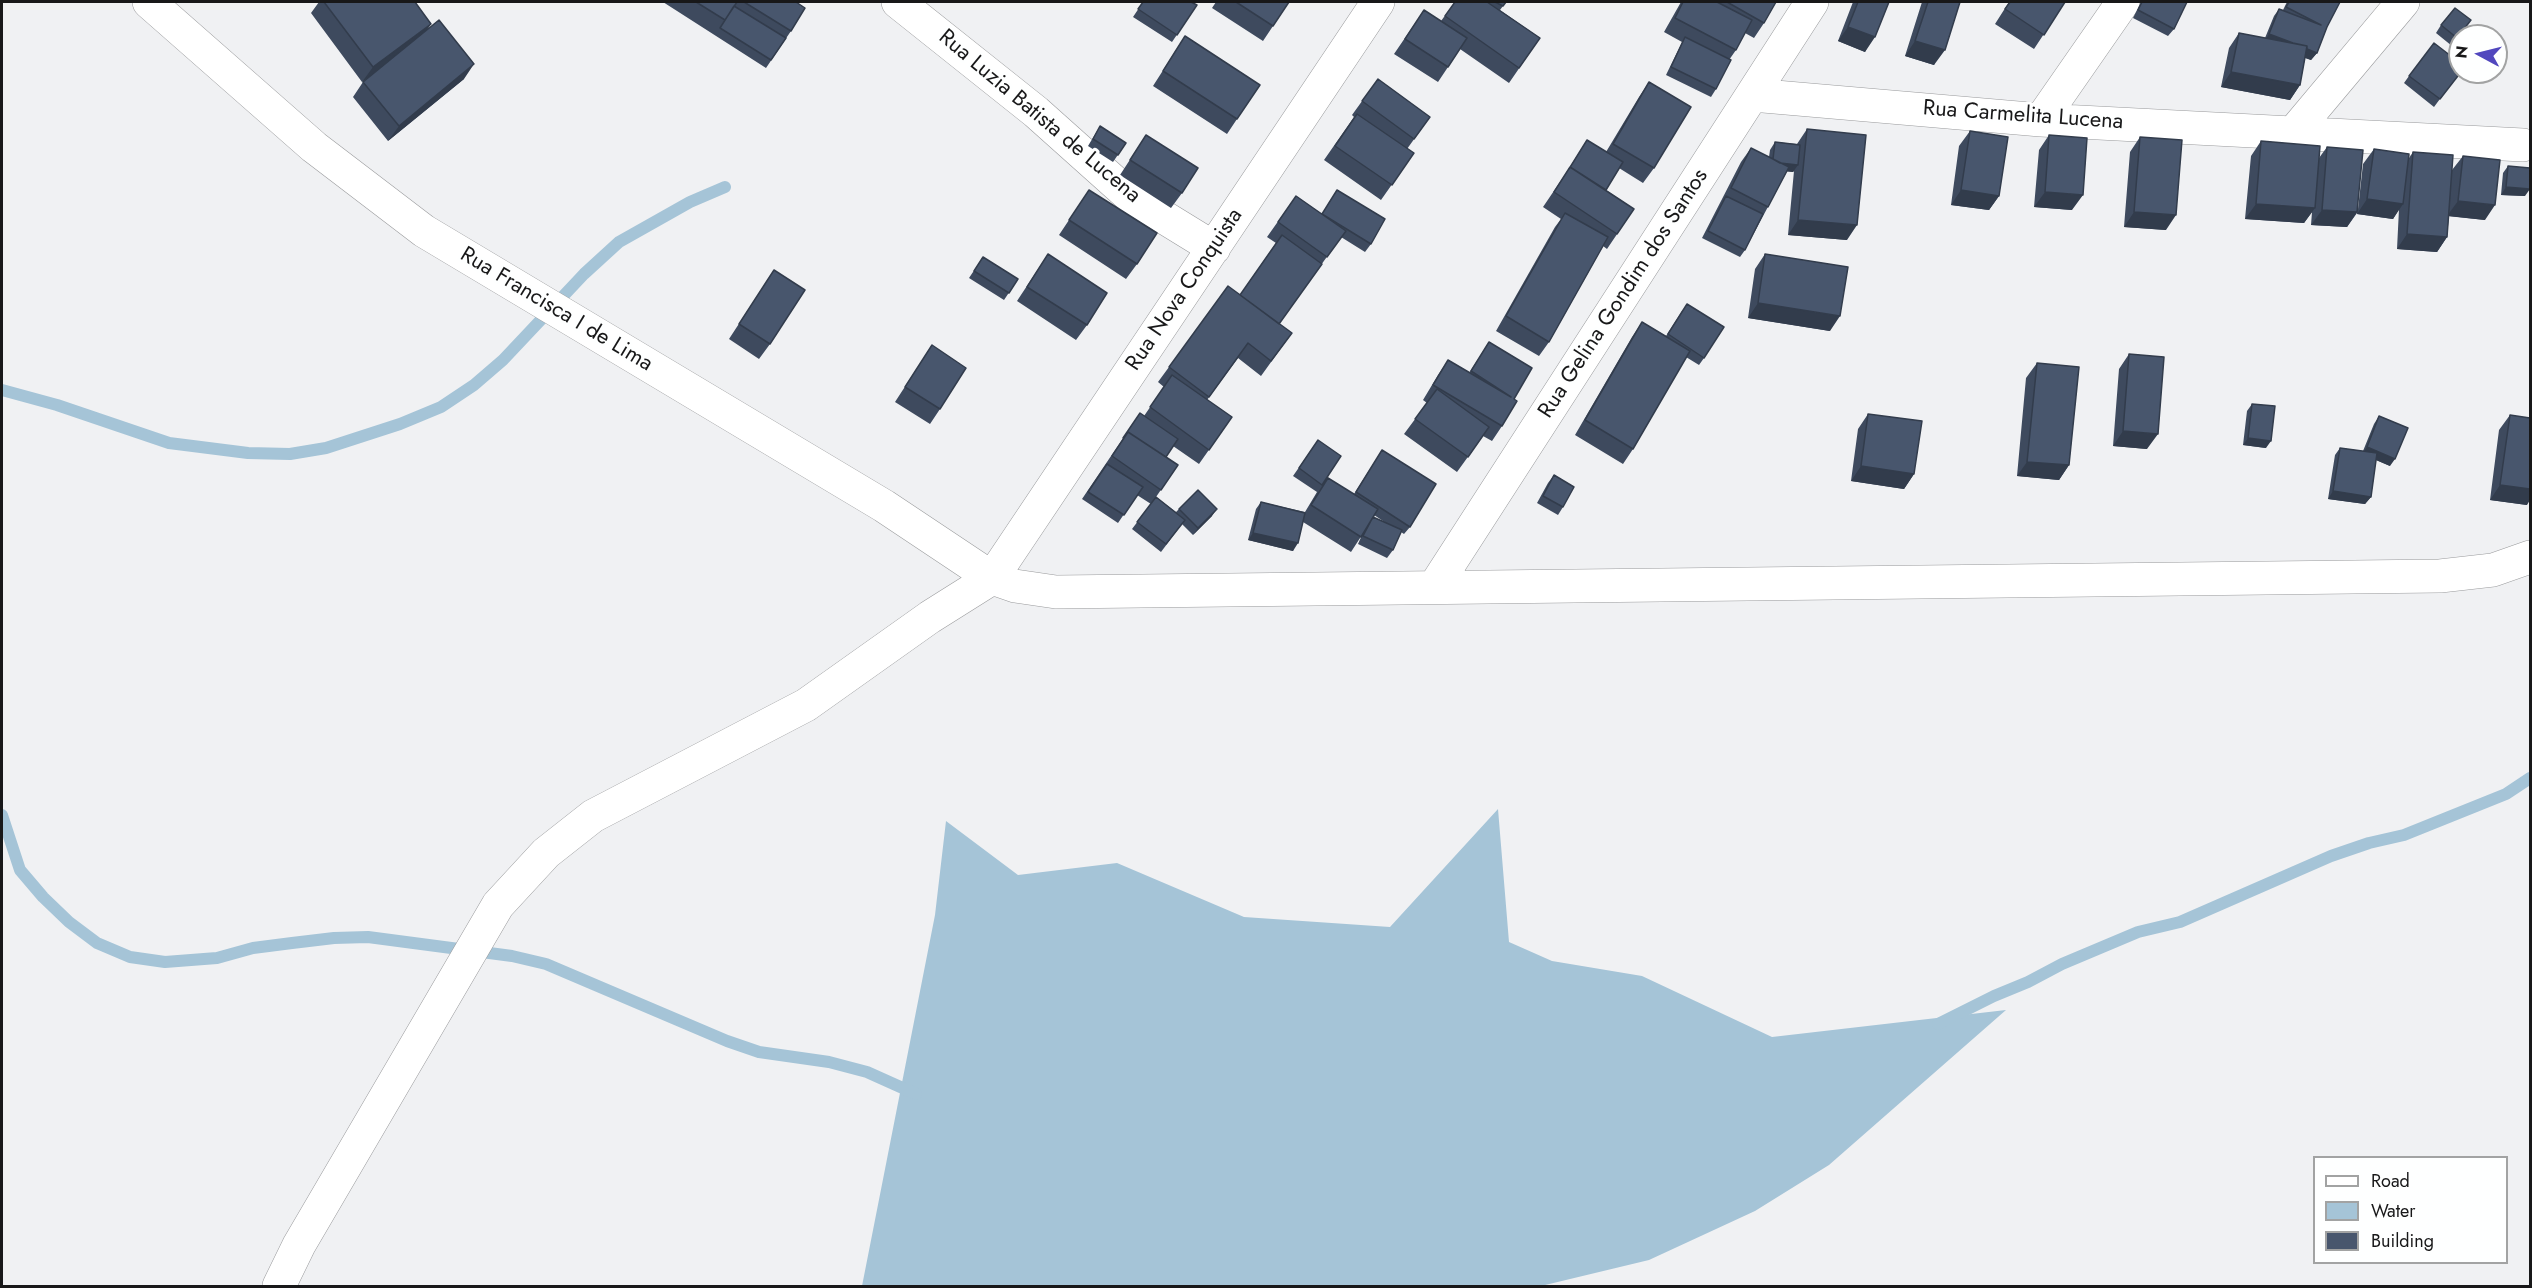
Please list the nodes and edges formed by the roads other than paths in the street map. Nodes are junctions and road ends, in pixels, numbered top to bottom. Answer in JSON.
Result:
{"nodes":[{"id":1,"x":149,"y":2,"type":"edge"},
{"id":2,"x":898,"y":2,"type":"edge"},
{"id":3,"x":1378,"y":2,"type":"edge"},
{"id":4,"x":1812,"y":2,"type":"edge"},
{"id":5,"x":2123,"y":2,"type":"edge"},
{"id":6,"x":2403,"y":2,"type":"edge"},
{"id":7,"x":1752,"y":95,"type":"junction"},
{"id":8,"x":2040,"y":120,"type":"junction"},
{"id":9,"x":2294,"y":132,"type":"junction"},
{"id":10,"x":2523,"y":145,"type":"dead end"},
{"id":11,"x":1214,"y":248,"type":"junction"},
{"id":12,"x":2530,"y":557,"type":"edge"},
{"id":13,"x":992,"y":578,"type":"junction"},
{"id":14,"x":1436,"y":586,"type":"junction"},
{"id":15,"x":279,"y":1287,"type":"edge"}],
"edges":[{"from":1,"to":13,"type":"street","name":"Rua Francisca I de Lima"},
{"from":2,"to":11,"type":"street","name":"Rua Luzia Batista de Lucena"},
{"from":3,"to":11,"type":"street","name":"Rua Nova Conquista"},
{"from":4,"to":7,"type":"street","name":"Rua Gelina Gondim dos Santos"},
{"from":5,"to":8,"type":"street"},
{"from":6,"to":9,"type":"street"},
{"from":7,"to":8,"type":"street","name":"Rua Carmelita Lucena"},
{"from":7,"to":14,"type":"street","name":"Rua Gelina Gondim dos Santos"},
{"from":8,"to":9,"type":"street","name":"Rua Carmelita Lucena"},
{"from":9,"to":10,"type":"street","name":"Rua Carmelita Lucena"},
{"from":11,"to":13,"type":"street","name":"Rua Nova Conquista"},
{"from":12,"to":14,"type":"street","name":"Rua Francisca I de Lima"},
{"from":13,"to":14,"type":"street","name":"Rua Francisca I de Lima"},
{"from":13,"to":15,"type":"street"}]}
